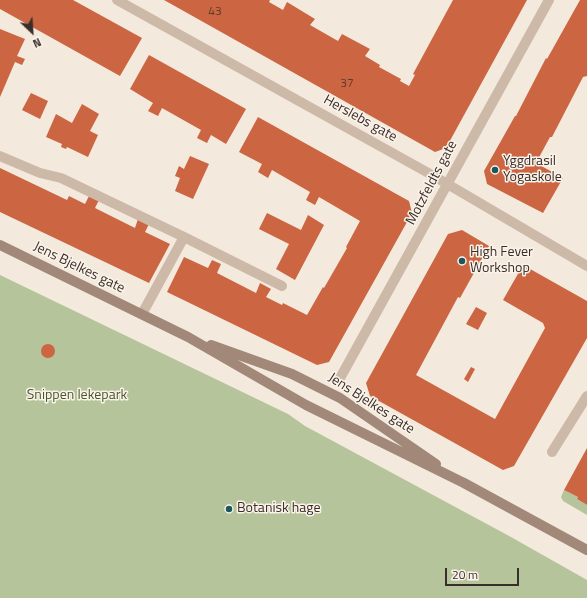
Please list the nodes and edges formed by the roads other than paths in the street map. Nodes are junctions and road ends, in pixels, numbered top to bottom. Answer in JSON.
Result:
{"nodes":[{"id":1,"x":117,"y":0,"type":"edge"},
{"id":2,"x":549,"y":0,"type":"edge"},
{"id":3,"x":0,"y":156,"type":"edge"},
{"id":4,"x":448,"y":184,"type":"junction"},
{"id":5,"x":184,"y":237,"type":"junction"},
{"id":6,"x":0,"y":245,"type":"edge"},
{"id":7,"x":587,"y":266,"type":"edge"},
{"id":8,"x":282,"y":286,"type":"dead end"},
{"id":9,"x":142,"y":314,"type":"junction"},
{"id":10,"x":188,"y":337,"type":"junction"},
{"id":11,"x":339,"y":380,"type":"dead end"},
{"id":12,"x":587,"y":396,"type":"edge"},
{"id":13,"x":552,"y":452,"type":"dead end"},
{"id":14,"x":464,"y":483,"type":"junction"},
{"id":15,"x":587,"y":550,"type":"edge"}],
"edges":[{"from":1,"to":4,"type":"street","name":"Herslebs gate"},
{"from":2,"to":4,"type":"street","name":"Motzfeldts gate"},
{"from":3,"to":5,"type":"street"},
{"from":4,"to":7,"type":"street","name":"Herslebs gate"},
{"from":4,"to":11,"type":"street","name":"Motzfeldts gate"},
{"from":5,"to":8,"type":"street"},
{"from":5,"to":9,"type":"street"},
{"from":6,"to":9,"type":"main road","name":"Jens Bjelkes gate"},
{"from":9,"to":10,"type":"main road","name":"Jens Bjelkes gate"},
{"from":10,"to":14,"type":"main road","name":"Jens Bjelkes gate"},
{"from":10,"to":14,"type":"main road","name":"Jens Bjelkes gate"},
{"from":12,"to":13,"type":"street"},
{"from":14,"to":15,"type":"main road","name":"Jens Bjelkes gate"}]}
